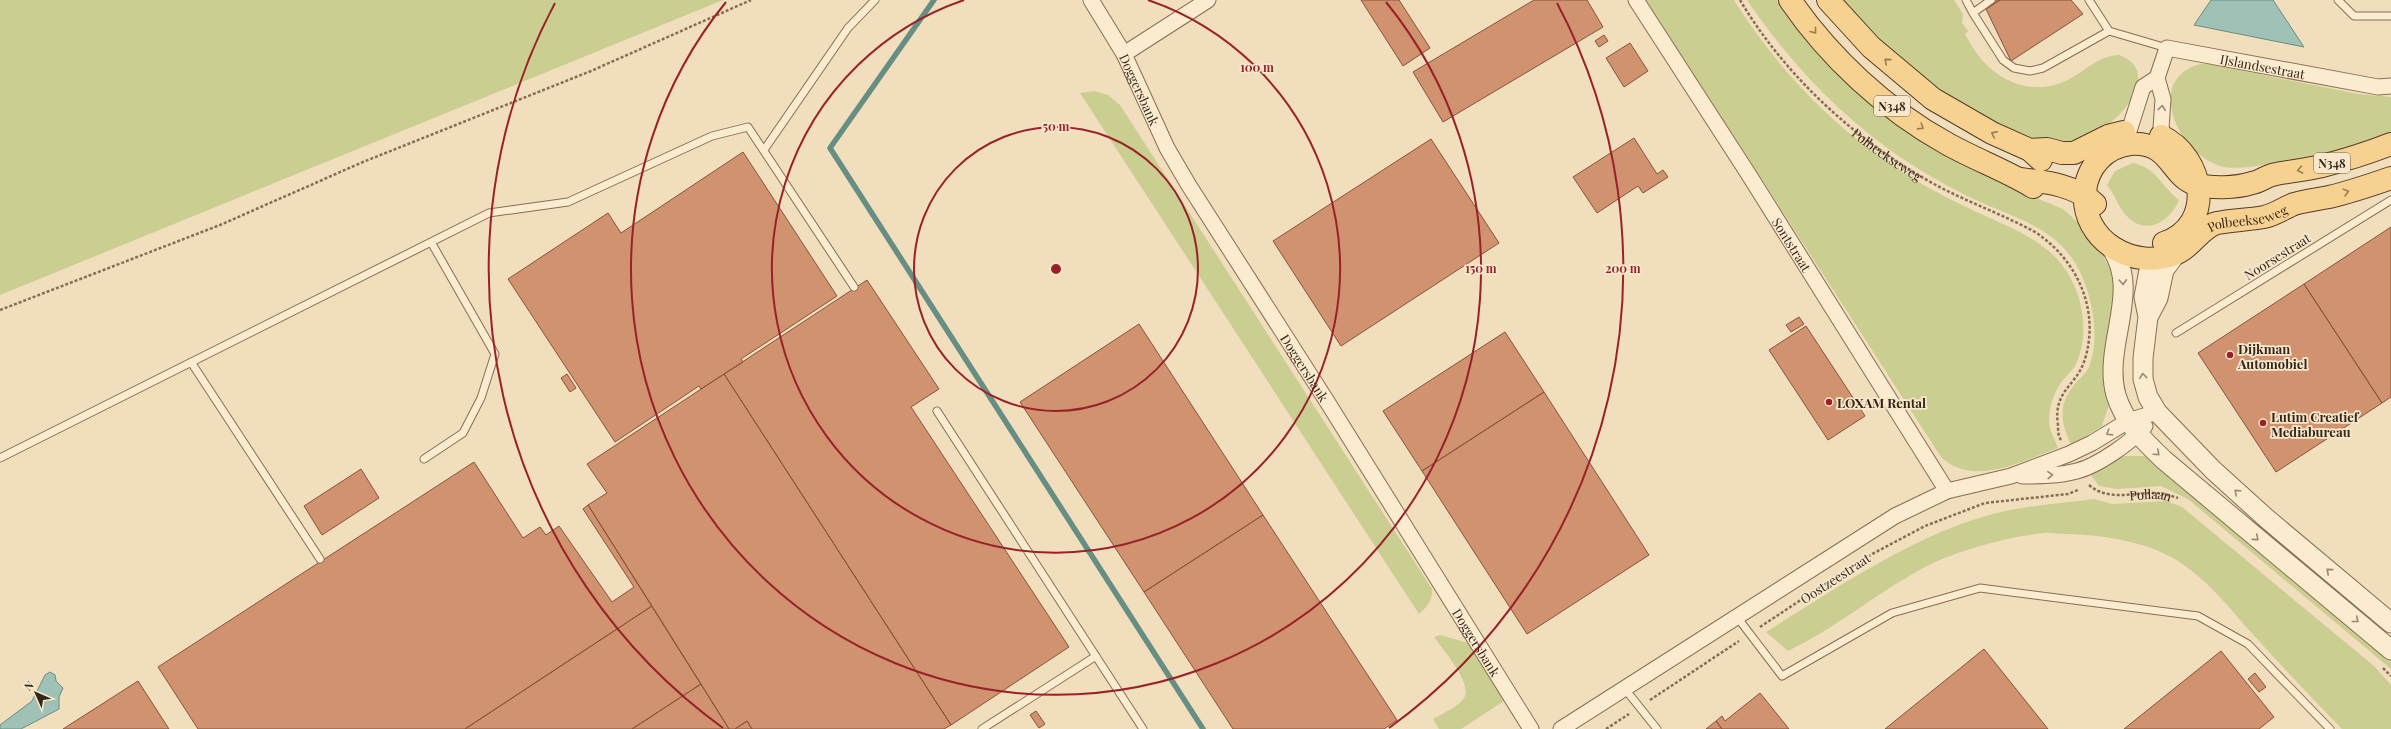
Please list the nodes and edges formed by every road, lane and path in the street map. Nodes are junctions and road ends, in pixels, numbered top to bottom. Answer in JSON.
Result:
{"nodes":[{"id":1,"x":751,"y":0,"type":"edge"},
{"id":2,"x":875,"y":0,"type":"edge"},
{"id":3,"x":1091,"y":0,"type":"edge"},
{"id":4,"x":1208,"y":0,"type":"edge"},
{"id":5,"x":1636,"y":0,"type":"edge"},
{"id":6,"x":1740,"y":0,"type":"edge"},
{"id":7,"x":1790,"y":0,"type":"edge"},
{"id":8,"x":1828,"y":0,"type":"edge"},
{"id":9,"x":1966,"y":0,"type":"edge"},
{"id":10,"x":1991,"y":0,"type":"edge"},
{"id":11,"x":2089,"y":0,"type":"edge"},
{"id":12,"x":2338,"y":0,"type":"edge"},
{"id":13,"x":1973,"y":13,"type":"junction"},
{"id":14,"x":2391,"y":16,"type":"edge"},
{"id":15,"x":2109,"y":31,"type":"junction"},
{"id":16,"x":2167,"y":48,"type":"junction"},
{"id":17,"x":1124,"y":54,"type":"junction"},
{"id":18,"x":2157,"y":78,"type":"junction"},
{"id":19,"x":2391,"y":86,"type":"edge"},
{"id":20,"x":2166,"y":138,"type":"junction"},
{"id":21,"x":2124,"y":139,"type":"junction"},
{"id":22,"x":2391,"y":144,"type":"edge"},
{"id":23,"x":764,"y":150,"type":"junction"},
{"id":24,"x":2092,"y":155,"type":"junction"},
{"id":25,"x":2192,"y":164,"type":"junction"},
{"id":26,"x":2271,"y":175,"type":"junction"},
{"id":27,"x":2391,"y":178,"type":"edge"},
{"id":28,"x":2020,"y":179,"type":"junction"},
{"id":29,"x":2198,"y":184,"type":"junction"},
{"id":30,"x":2084,"y":196,"type":"junction"},
{"id":31,"x":2391,"y":200,"type":"edge"},
{"id":32,"x":2088,"y":218,"type":"junction"},
{"id":33,"x":2196,"y":228,"type":"junction"},
{"id":34,"x":431,"y":242,"type":"junction"},
{"id":35,"x":2110,"y":246,"type":"junction"},
{"id":36,"x":2163,"y":252,"type":"junction"},
{"id":37,"x":854,"y":287,"type":"dead end"},
{"id":38,"x":0,"y":310,"type":"edge"},
{"id":39,"x":2148,"y":317,"type":"junction"},
{"id":40,"x":2176,"y":333,"type":"dead end"},
{"id":41,"x":191,"y":362,"type":"junction"},
{"id":42,"x":937,"y":411,"type":"dead end"},
{"id":43,"x":2157,"y":412,"type":"junction"},
{"id":44,"x":2133,"y":428,"type":"junction"},
{"id":45,"x":2069,"y":454,"type":"junction"},
{"id":46,"x":0,"y":458,"type":"edge"},
{"id":47,"x":424,"y":459,"type":"dead end"},
{"id":48,"x":2078,"y":471,"type":"junction"},
{"id":49,"x":2011,"y":476,"type":"junction"},
{"id":50,"x":2089,"y":486,"type":"junction"},
{"id":51,"x":1947,"y":491,"type":"junction"},
{"id":52,"x":2183,"y":499,"type":"dead end"},
{"id":53,"x":320,"y":559,"type":"dead end"},
{"id":54,"x":1736,"y":617,"type":"junction"},
{"id":55,"x":2391,"y":623,"type":"edge"},
{"id":56,"x":1750,"y":634,"type":"junction"},
{"id":57,"x":2391,"y":650,"type":"edge"},
{"id":58,"x":1096,"y":656,"type":"junction"},
{"id":59,"x":2378,"y":663,"type":"dead end"},
{"id":60,"x":2391,"y":676,"type":"edge"},
{"id":61,"x":1624,"y":689,"type":"junction"},
{"id":62,"x":1639,"y":707,"type":"junction"},
{"id":63,"x":982,"y":729,"type":"edge"},
{"id":64,"x":1143,"y":729,"type":"edge"},
{"id":65,"x":1531,"y":729,"type":"edge"},
{"id":66,"x":1562,"y":729,"type":"edge"},
{"id":67,"x":1606,"y":729,"type":"edge"},
{"id":68,"x":1657,"y":729,"type":"edge"},
{"id":69,"x":2330,"y":729,"type":"edge"}],
"edges":[{"from":1,"to":38,"type":"path"},
{"from":2,"to":23,"type":"lane"},
{"from":3,"to":17,"type":"street","name":"Doggersbank"},
{"from":4,"to":17,"type":"street"},
{"from":5,"to":51,"type":"street","name":"Sontstraat"},
{"from":6,"to":45,"type":"path","name":"Polbeekseweg"},
{"from":7,"to":28,"type":"main road","number":"N348","one_way":true},
{"from":24,"to":8,"type":"main road","number":"N348","one_way":true},
{"from":9,"to":13,"type":"lane"},
{"from":10,"to":13,"type":"lane"},
{"from":11,"to":15,"type":"lane"},
{"from":12,"to":14,"type":"lane"},
{"from":13,"to":15,"type":"lane"},
{"from":15,"to":16,"type":"lane"},
{"from":16,"to":18,"type":"street"},
{"from":16,"to":19,"type":"street","name":"IJslandsestraat"},
{"from":17,"to":65,"type":"street","name":"Doggersbank"},
{"from":20,"to":18,"type":"street","one_way":true},
{"from":18,"to":21,"type":"street"},
{"from":20,"to":21,"type":"main road","number":"N348"},
{"from":20,"to":25,"type":"main road","number":"N348"},
{"from":21,"to":24,"type":"main road","number":"N348"},
{"from":21,"to":29,"type":"main road","number":"N348"},
{"from":22,"to":26,"type":"main road","number":"N348","one_way":true},
{"from":23,"to":34,"type":"lane"},
{"from":23,"to":37,"type":"lane"},
{"from":24,"to":30,"type":"main road","number":"N348"},
{"from":25,"to":26,"type":"main road","number":"N348"},
{"from":25,"to":29,"type":"main road","number":"N348"},
{"from":26,"to":29,"type":"main road","number":"N348"},
{"from":33,"to":27,"type":"main road","name":"Polbeekseweg","number":"N348","one_way":true},
{"from":28,"to":30,"type":"main road","number":"N348"},
{"from":28,"to":32,"type":"main road","number":"N348"},
{"from":29,"to":33,"type":"main road","number":"N348"},
{"from":30,"to":32,"type":"main road","number":"N348"},
{"from":30,"to":36,"type":"main road","number":"N348"},
{"from":31,"to":40,"type":"lane","name":"Noorsestraat"},
{"from":32,"to":35,"type":"main road","number":"N348"},
{"from":33,"to":36,"type":"main road","number":"N348"},
{"from":34,"to":41,"type":"lane"},
{"from":34,"to":47,"type":"lane"},
{"from":35,"to":36,"type":"main road","number":"N348"},
{"from":35,"to":44,"type":"street","name":"Pollaan","one_way":true},
{"from":36,"to":39,"type":"street"},
{"from":36,"to":39,"type":"street"},
{"from":43,"to":39,"type":"street","one_way":true},
{"from":41,"to":46,"type":"lane"},
{"from":41,"to":53,"type":"lane"},
{"from":42,"to":58,"type":"lane"},
{"from":43,"to":44,"type":"street","name":"Oostzeestraat"},
{"from":55,"to":43,"type":"street","one_way":true},
{"from":44,"to":45,"type":"street","name":"Oostzeestraat","one_way":true},
{"from":44,"to":48,"type":"street","name":"Oostzeestraat"},
{"from":44,"to":57,"type":"street","name":"Pollaan","one_way":true},
{"from":45,"to":49,"type":"street","name":"Oostzeestraat"},
{"from":49,"to":48,"type":"street","name":"Oostzeestraat","one_way":true},
{"from":48,"to":50,"type":"path","name":"Pollaan"},
{"from":49,"to":51,"type":"street","name":"Oostzeestraat"},
{"from":50,"to":52,"type":"path","name":"Pollaan"},
{"from":50,"to":56,"type":"path","name":"Oostzeestraat"},
{"from":51,"to":54,"type":"street","name":"Oostzeestraat"},
{"from":54,"to":56,"type":"lane"},
{"from":54,"to":61,"type":"street","name":"Oostzeestraat"},
{"from":56,"to":62,"type":"path","name":"Oostzeestraat"},
{"from":56,"to":69,"type":"lane"},
{"from":58,"to":63,"type":"lane"},
{"from":58,"to":64,"type":"lane"},
{"from":59,"to":60,"type":"path"},
{"from":61,"to":62,"type":"lane"},
{"from":61,"to":66,"type":"street","name":"Oostzeestraat"},
{"from":62,"to":67,"type":"path","name":"Oostzeestraat"},
{"from":62,"to":68,"type":"lane"}]}
